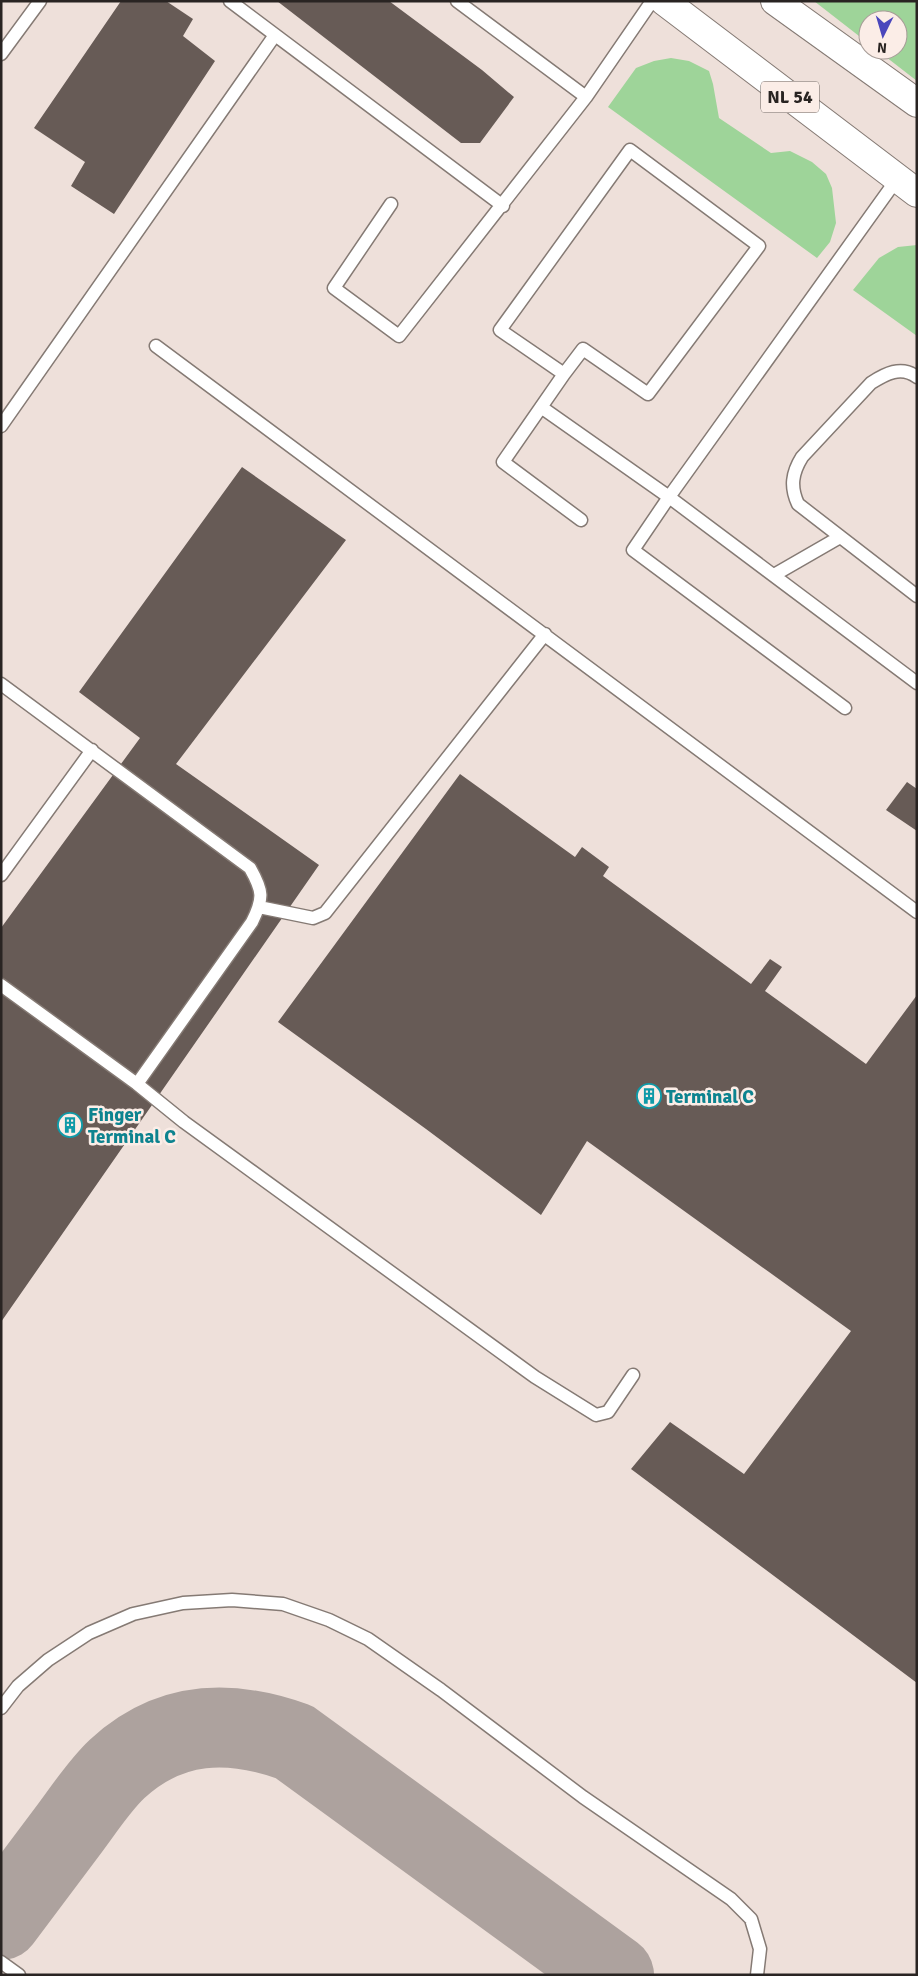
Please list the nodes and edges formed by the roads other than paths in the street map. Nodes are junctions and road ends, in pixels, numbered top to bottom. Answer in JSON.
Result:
{"nodes":[{"id":1,"x":40,"y":1,"type":"edge"},
{"id":2,"x":230,"y":1,"type":"edge"},
{"id":3,"x":457,"y":1,"type":"edge"},
{"id":4,"x":652,"y":1,"type":"edge"},
{"id":5,"x":664,"y":1,"type":"edge"},
{"id":6,"x":775,"y":1,"type":"edge"},
{"id":7,"x":275,"y":35,"type":"junction"},
{"id":8,"x":1,"y":54,"type":"edge"},
{"id":9,"x":586,"y":97,"type":"junction"},
{"id":10,"x":917,"y":103,"type":"edge"},
{"id":11,"x":907,"y":186,"type":"edge"},
{"id":12,"x":391,"y":204,"type":"dead end"},
{"id":13,"x":502,"y":206,"type":"junction"},
{"id":14,"x":156,"y":346,"type":"dead end"},
{"id":15,"x":564,"y":374,"type":"junction"},
{"id":16,"x":917,"y":376,"type":"edge"},
{"id":17,"x":541,"y":407,"type":"junction"},
{"id":18,"x":1,"y":426,"type":"edge"},
{"id":19,"x":669,"y":497,"type":"junction"},
{"id":20,"x":581,"y":520,"type":"dead end"},
{"id":21,"x":840,"y":537,"type":"junction"},
{"id":22,"x":774,"y":575,"type":"junction"},
{"id":23,"x":917,"y":596,"type":"edge"},
{"id":24,"x":545,"y":634,"type":"junction"},
{"id":25,"x":917,"y":683,"type":"edge"},
{"id":26,"x":1,"y":684,"type":"edge"},
{"id":27,"x":844,"y":708,"type":"dead end"},
{"id":28,"x":92,"y":750,"type":"junction"},
{"id":29,"x":1,"y":875,"type":"edge"},
{"id":30,"x":259,"y":907,"type":"junction"},
{"id":31,"x":917,"y":912,"type":"edge"},
{"id":32,"x":1,"y":985,"type":"edge"},
{"id":33,"x":137,"y":1084,"type":"junction"},
{"id":34,"x":633,"y":1375,"type":"dead end"},
{"id":35,"x":1,"y":1708,"type":"edge"},
{"id":36,"x":1,"y":1962,"type":"edge"},
{"id":37,"x":19,"y":1975,"type":"edge"},
{"id":38,"x":757,"y":1975,"type":"edge"}],
"edges":[{"from":1,"to":8,"type":"lane"},
{"from":2,"to":7,"type":"lane"},
{"from":3,"to":9,"type":"lane"},
{"from":4,"to":9,"type":"lane"},
{"from":5,"to":11,"type":"highway","number":"NL 54"},
{"from":6,"to":10,"type":"highway"},
{"from":7,"to":13,"type":"lane"},
{"from":7,"to":18,"type":"lane"},
{"from":9,"to":13,"type":"lane"},
{"from":11,"to":19,"type":"lane"},
{"from":12,"to":13,"type":"lane"},
{"from":14,"to":24,"type":"lane"},
{"from":15,"to":15,"type":"lane"},
{"from":15,"to":17,"type":"lane"},
{"from":16,"to":21,"type":"lane"},
{"from":17,"to":19,"type":"lane"},
{"from":17,"to":20,"type":"lane"},
{"from":19,"to":22,"type":"lane"},
{"from":19,"to":27,"type":"lane"},
{"from":21,"to":22,"type":"lane"},
{"from":21,"to":23,"type":"lane"},
{"from":22,"to":25,"type":"lane"},
{"from":24,"to":30,"type":"lane"},
{"from":24,"to":31,"type":"lane"},
{"from":26,"to":28,"type":"lane"},
{"from":28,"to":29,"type":"lane"},
{"from":28,"to":30,"type":"lane"},
{"from":30,"to":33,"type":"lane"},
{"from":32,"to":33,"type":"lane"},
{"from":33,"to":34,"type":"lane"},
{"from":35,"to":38,"type":"lane"},
{"from":36,"to":37,"type":"lane"}]}
